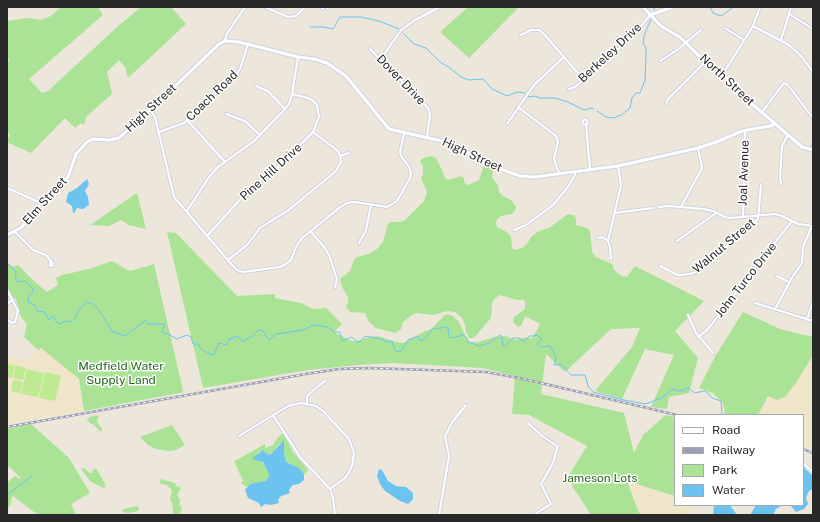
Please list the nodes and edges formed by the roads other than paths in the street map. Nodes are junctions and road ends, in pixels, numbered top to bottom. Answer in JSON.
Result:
{"nodes":[{"id":1,"x":245,"y":7,"type":"edge"},
{"id":2,"x":265,"y":7,"type":"edge"},
{"id":3,"x":306,"y":7,"type":"edge"},
{"id":4,"x":440,"y":7,"type":"edge"},
{"id":5,"x":643,"y":7,"type":"edge"},
{"id":6,"x":673,"y":7,"type":"edge"},
{"id":7,"x":760,"y":7,"type":"edge"},
{"id":8,"x":791,"y":7,"type":"edge"},
{"id":9,"x":650,"y":14,"type":"junction"},
{"id":10,"x":789,"y":14,"type":"junction"},
{"id":11,"x":753,"y":26,"type":"junction"},
{"id":12,"x":724,"y":28,"type":"dead end"},
{"id":13,"x":813,"y":29,"type":"edge"},
{"id":14,"x":701,"y":30,"type":"dead end"},
{"id":15,"x":521,"y":36,"type":"dead end"},
{"id":16,"x":744,"y":40,"type":"junction"},
{"id":17,"x":781,"y":40,"type":"junction"},
{"id":18,"x":225,"y":41,"type":"junction"},
{"id":19,"x":685,"y":42,"type":"junction"},
{"id":20,"x":248,"y":44,"type":"junction"},
{"id":21,"x":370,"y":49,"type":"dead end"},
{"id":22,"x":298,"y":57,"type":"junction"},
{"id":23,"x":564,"y":57,"type":"junction"},
{"id":24,"x":381,"y":59,"type":"junction"},
{"id":25,"x":660,"y":61,"type":"dead end"},
{"id":26,"x":706,"y":61,"type":"junction"},
{"id":27,"x":813,"y":72,"type":"edge"},
{"id":28,"x":723,"y":74,"type":"junction"},
{"id":29,"x":583,"y":79,"type":"junction"},
{"id":30,"x":256,"y":86,"type":"dead end"},
{"id":31,"x":569,"y":89,"type":"dead end"},
{"id":32,"x":292,"y":94,"type":"junction"},
{"id":33,"x":666,"y":104,"type":"dead end"},
{"id":34,"x":518,"y":107,"type":"junction"},
{"id":35,"x":286,"y":109,"type":"junction"},
{"id":36,"x":150,"y":110,"type":"junction"},
{"id":37,"x":762,"y":112,"type":"junction"},
{"id":38,"x":226,"y":114,"type":"dead end"},
{"id":39,"x":813,"y":118,"type":"edge"},
{"id":40,"x":187,"y":120,"type":"junction"},
{"id":41,"x":507,"y":124,"type":"dead end"},
{"id":42,"x":586,"y":124,"type":"dead end"},
{"id":43,"x":775,"y":124,"type":"junction"},
{"id":44,"x":745,"y":130,"type":"junction"},
{"id":45,"x":159,"y":132,"type":"junction"},
{"id":46,"x":313,"y":132,"type":"junction"},
{"id":47,"x":404,"y":133,"type":"junction"},
{"id":48,"x":260,"y":134,"type":"junction"},
{"id":49,"x":788,"y":135,"type":"junction"},
{"id":50,"x":427,"y":137,"type":"junction"},
{"id":51,"x":88,"y":141,"type":"joint"},
{"id":52,"x":813,"y":146,"type":"edge"},
{"id":53,"x":698,"y":148,"type":"junction"},
{"id":54,"x":813,"y":150,"type":"edge"},
{"id":55,"x":349,"y":153,"type":"dead end"},
{"id":56,"x":340,"y":156,"type":"junction"},
{"id":57,"x":225,"y":162,"type":"junction"},
{"id":58,"x":618,"y":166,"type":"junction"},
{"id":59,"x":590,"y":170,"type":"junction"},
{"id":60,"x":575,"y":172,"type":"junction"},
{"id":61,"x":560,"y":174,"type":"junction"},
{"id":62,"x":781,"y":182,"type":"dead end"},
{"id":63,"x":761,"y":185,"type":"dead end"},
{"id":64,"x":7,"y":188,"type":"edge"},
{"id":65,"x":41,"y":203,"type":"junction"},
{"id":66,"x":371,"y":205,"type":"junction"},
{"id":67,"x":659,"y":207,"type":"dead end"},
{"id":68,"x":681,"y":207,"type":"junction"},
{"id":69,"x":652,"y":208,"type":"dead end"},
{"id":70,"x":187,"y":211,"type":"junction"},
{"id":71,"x":616,"y":213,"type":"junction"},
{"id":72,"x":716,"y":213,"type":"junction"},
{"id":73,"x":759,"y":215,"type":"junction"},
{"id":74,"x":743,"y":217,"type":"junction"},
{"id":75,"x":792,"y":221,"type":"junction"},
{"id":76,"x":812,"y":226,"type":"edge"},
{"id":77,"x":13,"y":230,"type":"junction"},
{"id":78,"x":514,"y":230,"type":"dead end"},
{"id":79,"x":311,"y":232,"type":"junction"},
{"id":80,"x":7,"y":235,"type":"edge"},
{"id":81,"x":207,"y":236,"type":"junction"},
{"id":82,"x":598,"y":238,"type":"dead end"},
{"id":83,"x":608,"y":241,"type":"junction"},
{"id":84,"x":677,"y":241,"type":"dead end"},
{"id":85,"x":359,"y":243,"type":"dead end"},
{"id":86,"x":611,"y":259,"type":"dead end"},
{"id":87,"x":228,"y":260,"type":"junction"},
{"id":88,"x":50,"y":261,"type":"dead end"},
{"id":89,"x":660,"y":266,"type":"dead end"},
{"id":90,"x":777,"y":276,"type":"dead end"},
{"id":91,"x":789,"y":282,"type":"junction"},
{"id":92,"x":335,"y":287,"type":"dead end"},
{"id":93,"x":7,"y":290,"type":"edge"},
{"id":94,"x":12,"y":300,"type":"junction"},
{"id":95,"x":813,"y":301,"type":"edge"},
{"id":96,"x":755,"y":303,"type":"dead end"},
{"id":97,"x":7,"y":304,"type":"edge"},
{"id":98,"x":775,"y":309,"type":"junction"},
{"id":99,"x":688,"y":315,"type":"dead end"},
{"id":100,"x":7,"y":319,"type":"edge"},
{"id":101,"x":807,"y":320,"type":"junction"},
{"id":102,"x":813,"y":321,"type":"edge"},
{"id":103,"x":698,"y":337,"type":"junction"},
{"id":104,"x":713,"y":353,"type":"dead end"},
{"id":105,"x":326,"y":380,"type":"dead end"},
{"id":106,"x":307,"y":404,"type":"junction"},
{"id":107,"x":466,"y":405,"type":"dead end"},
{"id":108,"x":273,"y":415,"type":"junction"},
{"id":109,"x":528,"y":423,"type":"dead end"},
{"id":110,"x":239,"y":436,"type":"dead end"},
{"id":111,"x":804,"y":464,"type":"edge"},
{"id":112,"x":813,"y":472,"type":"edge"},
{"id":113,"x":330,"y":489,"type":"junction"},
{"id":114,"x":335,"y":515,"type":"edge"},
{"id":115,"x":439,"y":515,"type":"edge"},
{"id":116,"x":535,"y":515,"type":"edge"}],
"edges":[{"from":1,"to":18,"type":"street"},
{"from":2,"to":3,"type":"street"},
{"from":4,"to":24,"type":"street"},
{"from":5,"to":9,"type":"street","name":"North Street"},
{"from":6,"to":9,"type":"street"},
{"from":7,"to":11,"type":"street"},
{"from":8,"to":10,"type":"street"},
{"from":9,"to":19,"type":"street","name":"North Street"},
{"from":9,"to":29,"type":"street","name":"Berkeley Drive"},
{"from":10,"to":13,"type":"street"},
{"from":10,"to":17,"type":"street"},
{"from":11,"to":16,"type":"street"},
{"from":11,"to":17,"type":"street"},
{"from":12,"to":16,"type":"street"},
{"from":14,"to":19,"type":"street"},
{"from":15,"to":23,"type":"street"},
{"from":16,"to":28,"type":"street"},
{"from":17,"to":27,"type":"street"},
{"from":18,"to":20,"type":"street","name":"High Street"},
{"from":18,"to":36,"type":"street","name":"High Street"},
{"from":19,"to":25,"type":"street"},
{"from":19,"to":26,"type":"street","name":"North Street"},
{"from":20,"to":22,"type":"street","name":"High Street"},
{"from":20,"to":40,"type":"street","name":"Coach Road"},
{"from":21,"to":24,"type":"street","name":"Dover Drive"},
{"from":22,"to":32,"type":"street"},
{"from":22,"to":47,"type":"street","name":"High Street"},
{"from":23,"to":29,"type":"street"},
{"from":23,"to":34,"type":"street"},
{"from":24,"to":50,"type":"street","name":"Dover Drive"},
{"from":26,"to":28,"type":"street","name":"North Street"},
{"from":26,"to":33,"type":"street"},
{"from":28,"to":37,"type":"street","name":"North Street"},
{"from":29,"to":31,"type":"street","name":"Berkeley Drive"},
{"from":30,"to":35,"type":"street"},
{"from":32,"to":35,"type":"street"},
{"from":32,"to":46,"type":"street","name":"Pine Hill Drive"},
{"from":34,"to":41,"type":"street"},
{"from":34,"to":61,"type":"street"},
{"from":35,"to":48,"type":"street"},
{"from":36,"to":45,"type":"street"},
{"from":36,"to":51,"type":"street","name":"High Street"},
{"from":37,"to":39,"type":"street"},
{"from":37,"to":43,"type":"street","name":"North Street"},
{"from":38,"to":48,"type":"street"},
{"from":40,"to":45,"type":"street","name":"Coach Road"},
{"from":40,"to":57,"type":"street"},
{"from":42,"to":59,"type":"street"},
{"from":43,"to":44,"type":"street","name":"High Street"},
{"from":43,"to":49,"type":"street","name":"North Street"},
{"from":44,"to":53,"type":"street","name":"High Street"},
{"from":44,"to":74,"type":"street","name":"Joal Avenue"},
{"from":45,"to":70,"type":"street"},
{"from":46,"to":56,"type":"street"},
{"from":46,"to":81,"type":"street","name":"Pine Hill Drive"},
{"from":47,"to":50,"type":"street","name":"High Street"},
{"from":47,"to":66,"type":"street"},
{"from":48,"to":57,"type":"street"},
{"from":49,"to":54,"type":"street","name":"North Street"},
{"from":49,"to":62,"type":"street"},
{"from":50,"to":61,"type":"street","name":"High Street"},
{"from":51,"to":65,"type":"street","name":"Elm Street"},
{"from":52,"to":54,"type":"street"},
{"from":53,"to":58,"type":"street","name":"High Street"},
{"from":53,"to":68,"type":"street"},
{"from":55,"to":56,"type":"street"},
{"from":56,"to":87,"type":"street"},
{"from":57,"to":70,"type":"street"},
{"from":58,"to":59,"type":"street","name":"High Street"},
{"from":58,"to":71,"type":"street"},
{"from":59,"to":60,"type":"street","name":"High Street"},
{"from":60,"to":61,"type":"street","name":"High Street"},
{"from":60,"to":78,"type":"street"},
{"from":63,"to":73,"type":"street","name":"Walnut Street"},
{"from":64,"to":65,"type":"street"},
{"from":65,"to":77,"type":"street","name":"Elm Street"},
{"from":66,"to":79,"type":"street"},
{"from":66,"to":85,"type":"street"},
{"from":67,"to":68,"type":"street"},
{"from":68,"to":72,"type":"street"},
{"from":69,"to":71,"type":"street"},
{"from":70,"to":81,"type":"street"},
{"from":71,"to":83,"type":"street"},
{"from":72,"to":74,"type":"street"},
{"from":72,"to":84,"type":"street"},
{"from":73,"to":74,"type":"street"},
{"from":73,"to":75,"type":"street"},
{"from":73,"to":89,"type":"street","name":"Walnut Street"},
{"from":75,"to":76,"type":"street"},
{"from":75,"to":103,"type":"street","name":"John Turco Drive"},
{"from":76,"to":91,"type":"street"},
{"from":77,"to":80,"type":"street","name":"Elm Street"},
{"from":77,"to":88,"type":"street"},
{"from":79,"to":87,"type":"street"},
{"from":79,"to":92,"type":"street"},
{"from":81,"to":87,"type":"street"},
{"from":82,"to":83,"type":"street"},
{"from":83,"to":86,"type":"street"},
{"from":90,"to":91,"type":"street"},
{"from":91,"to":98,"type":"street"},
{"from":93,"to":94,"type":"street"},
{"from":94,"to":97,"type":"street"},
{"from":94,"to":100,"type":"street"},
{"from":95,"to":101,"type":"street"},
{"from":96,"to":98,"type":"street"},
{"from":98,"to":101,"type":"street"},
{"from":99,"to":103,"type":"street"},
{"from":101,"to":102,"type":"street"},
{"from":103,"to":104,"type":"street"},
{"from":105,"to":106,"type":"street"},
{"from":106,"to":108,"type":"street"},
{"from":106,"to":113,"type":"street"},
{"from":107,"to":115,"type":"street"},
{"from":108,"to":110,"type":"street"},
{"from":108,"to":113,"type":"street"},
{"from":109,"to":116,"type":"street"},
{"from":111,"to":112,"type":"street"},
{"from":113,"to":114,"type":"street"}]}
